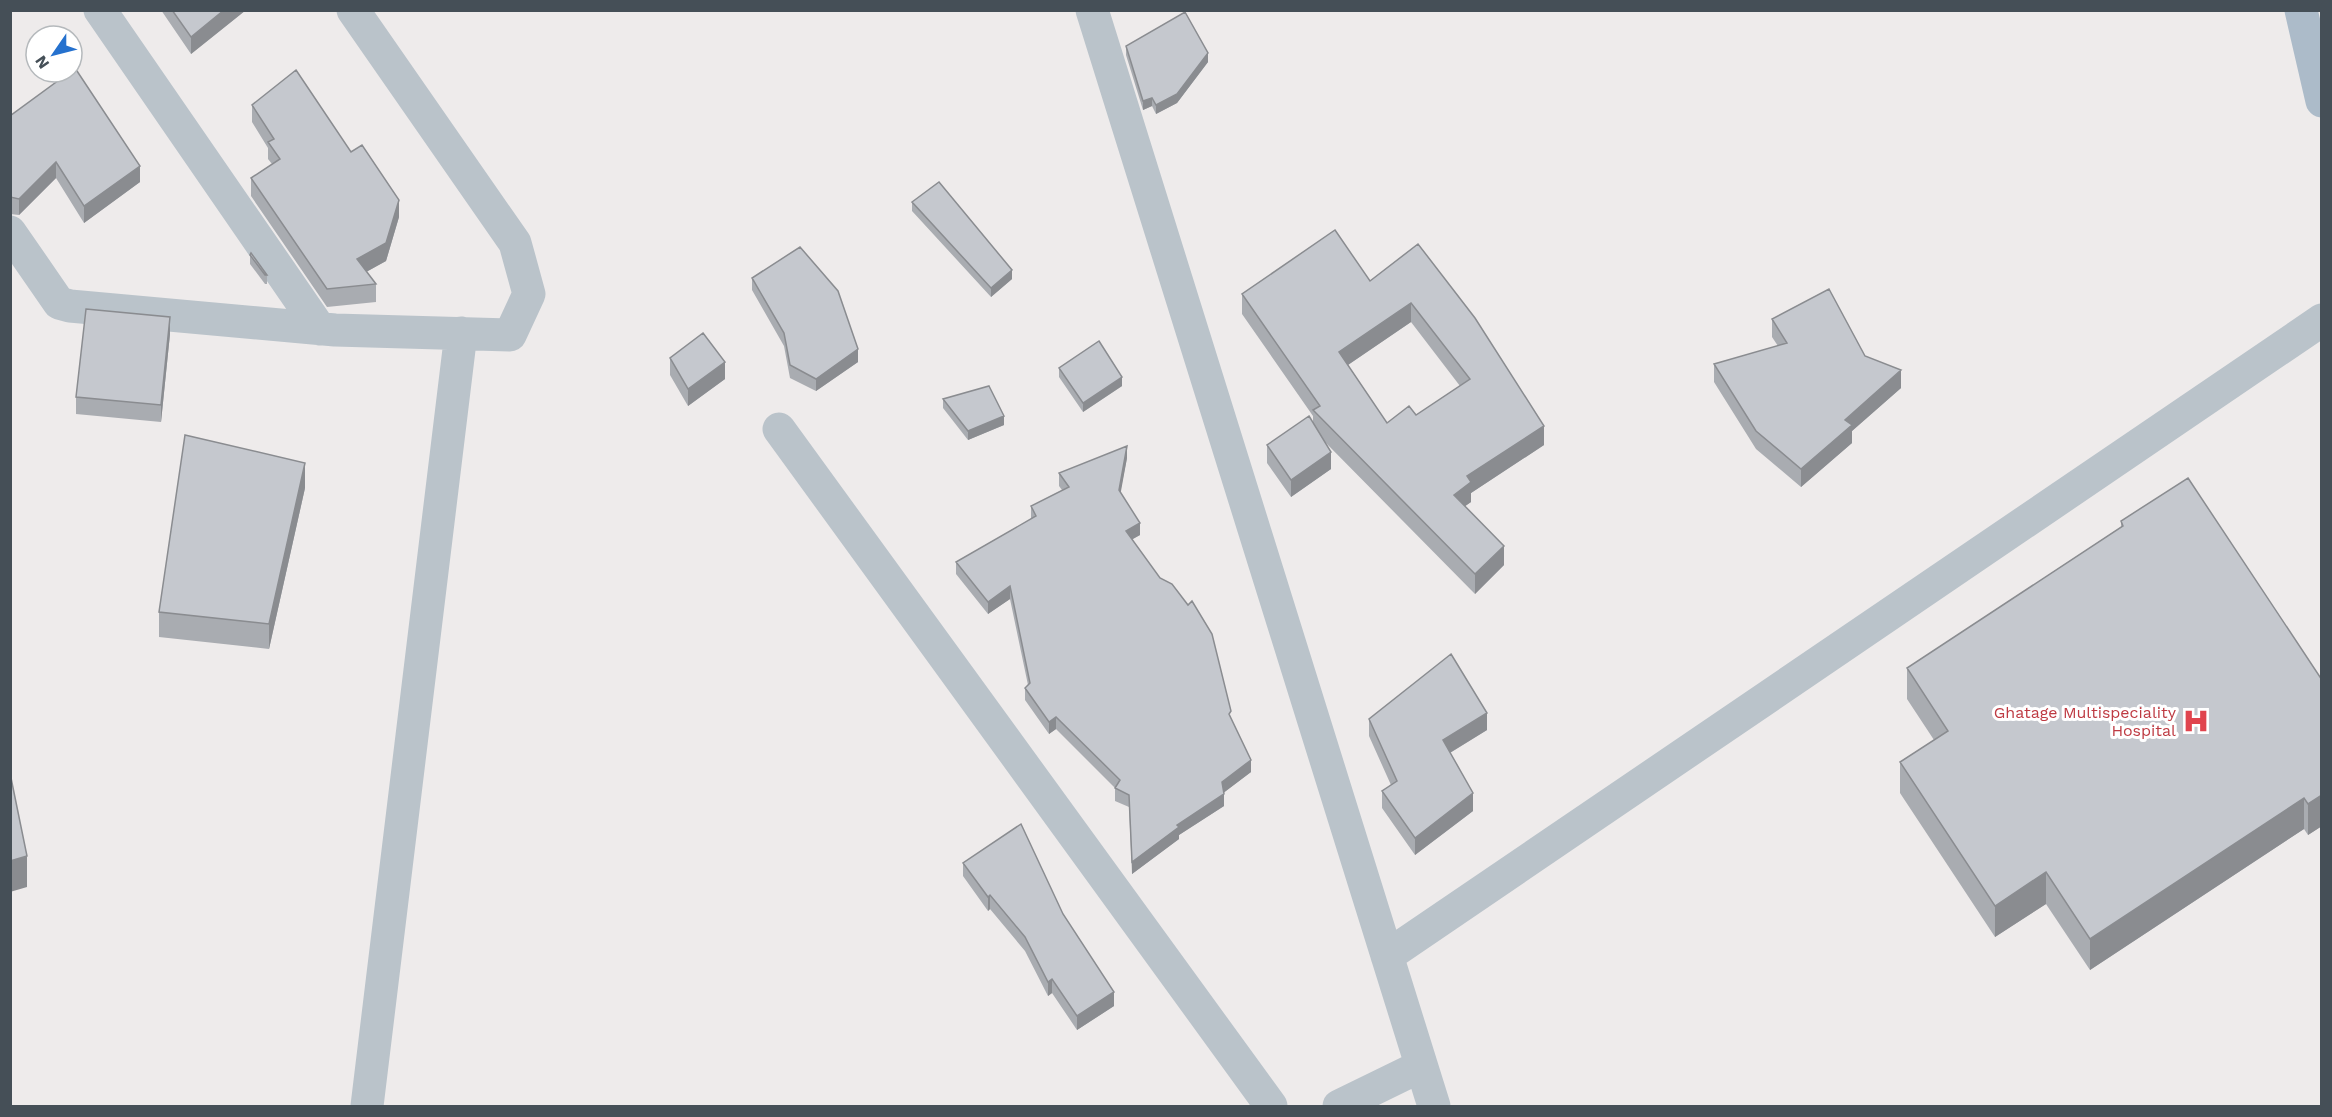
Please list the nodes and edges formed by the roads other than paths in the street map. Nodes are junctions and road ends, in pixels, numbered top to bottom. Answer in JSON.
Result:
{"nodes":[{"id":1,"x":100,"y":10,"type":"edge"},
{"id":2,"x":353,"y":10,"type":"edge"},
{"id":3,"x":1092,"y":10,"type":"edge"},
{"id":4,"x":2301,"y":10,"type":"edge"},
{"id":5,"x":2322,"y":101,"type":"edge"},
{"id":6,"x":10,"y":232,"type":"edge"},
{"id":7,"x":2322,"y":320,"type":"edge"},
{"id":8,"x":320,"y":329,"type":"junction"},
{"id":9,"x":461,"y":333,"type":"junction"},
{"id":10,"x":779,"y":429,"type":"dead end"},
{"id":11,"x":1387,"y":956,"type":"junction"},
{"id":12,"x":1421,"y":1066,"type":"junction"},
{"id":13,"x":367,"y":1107,"type":"edge"},
{"id":14,"x":1271,"y":1107,"type":"edge"},
{"id":15,"x":1339,"y":1107,"type":"edge"},
{"id":16,"x":1434,"y":1107,"type":"edge"}],
"edges":[{"from":1,"to":8,"type":"street"},
{"from":2,"to":9,"type":"street"},
{"from":3,"to":11,"type":"street"},
{"from":4,"to":5,"type":"main road"},
{"from":6,"to":8,"type":"street"},
{"from":7,"to":11,"type":"street"},
{"from":8,"to":9,"type":"street"},
{"from":9,"to":13,"type":"street"},
{"from":10,"to":14,"type":"street"},
{"from":11,"to":12,"type":"street"},
{"from":12,"to":15,"type":"street"},
{"from":12,"to":16,"type":"street"}]}
